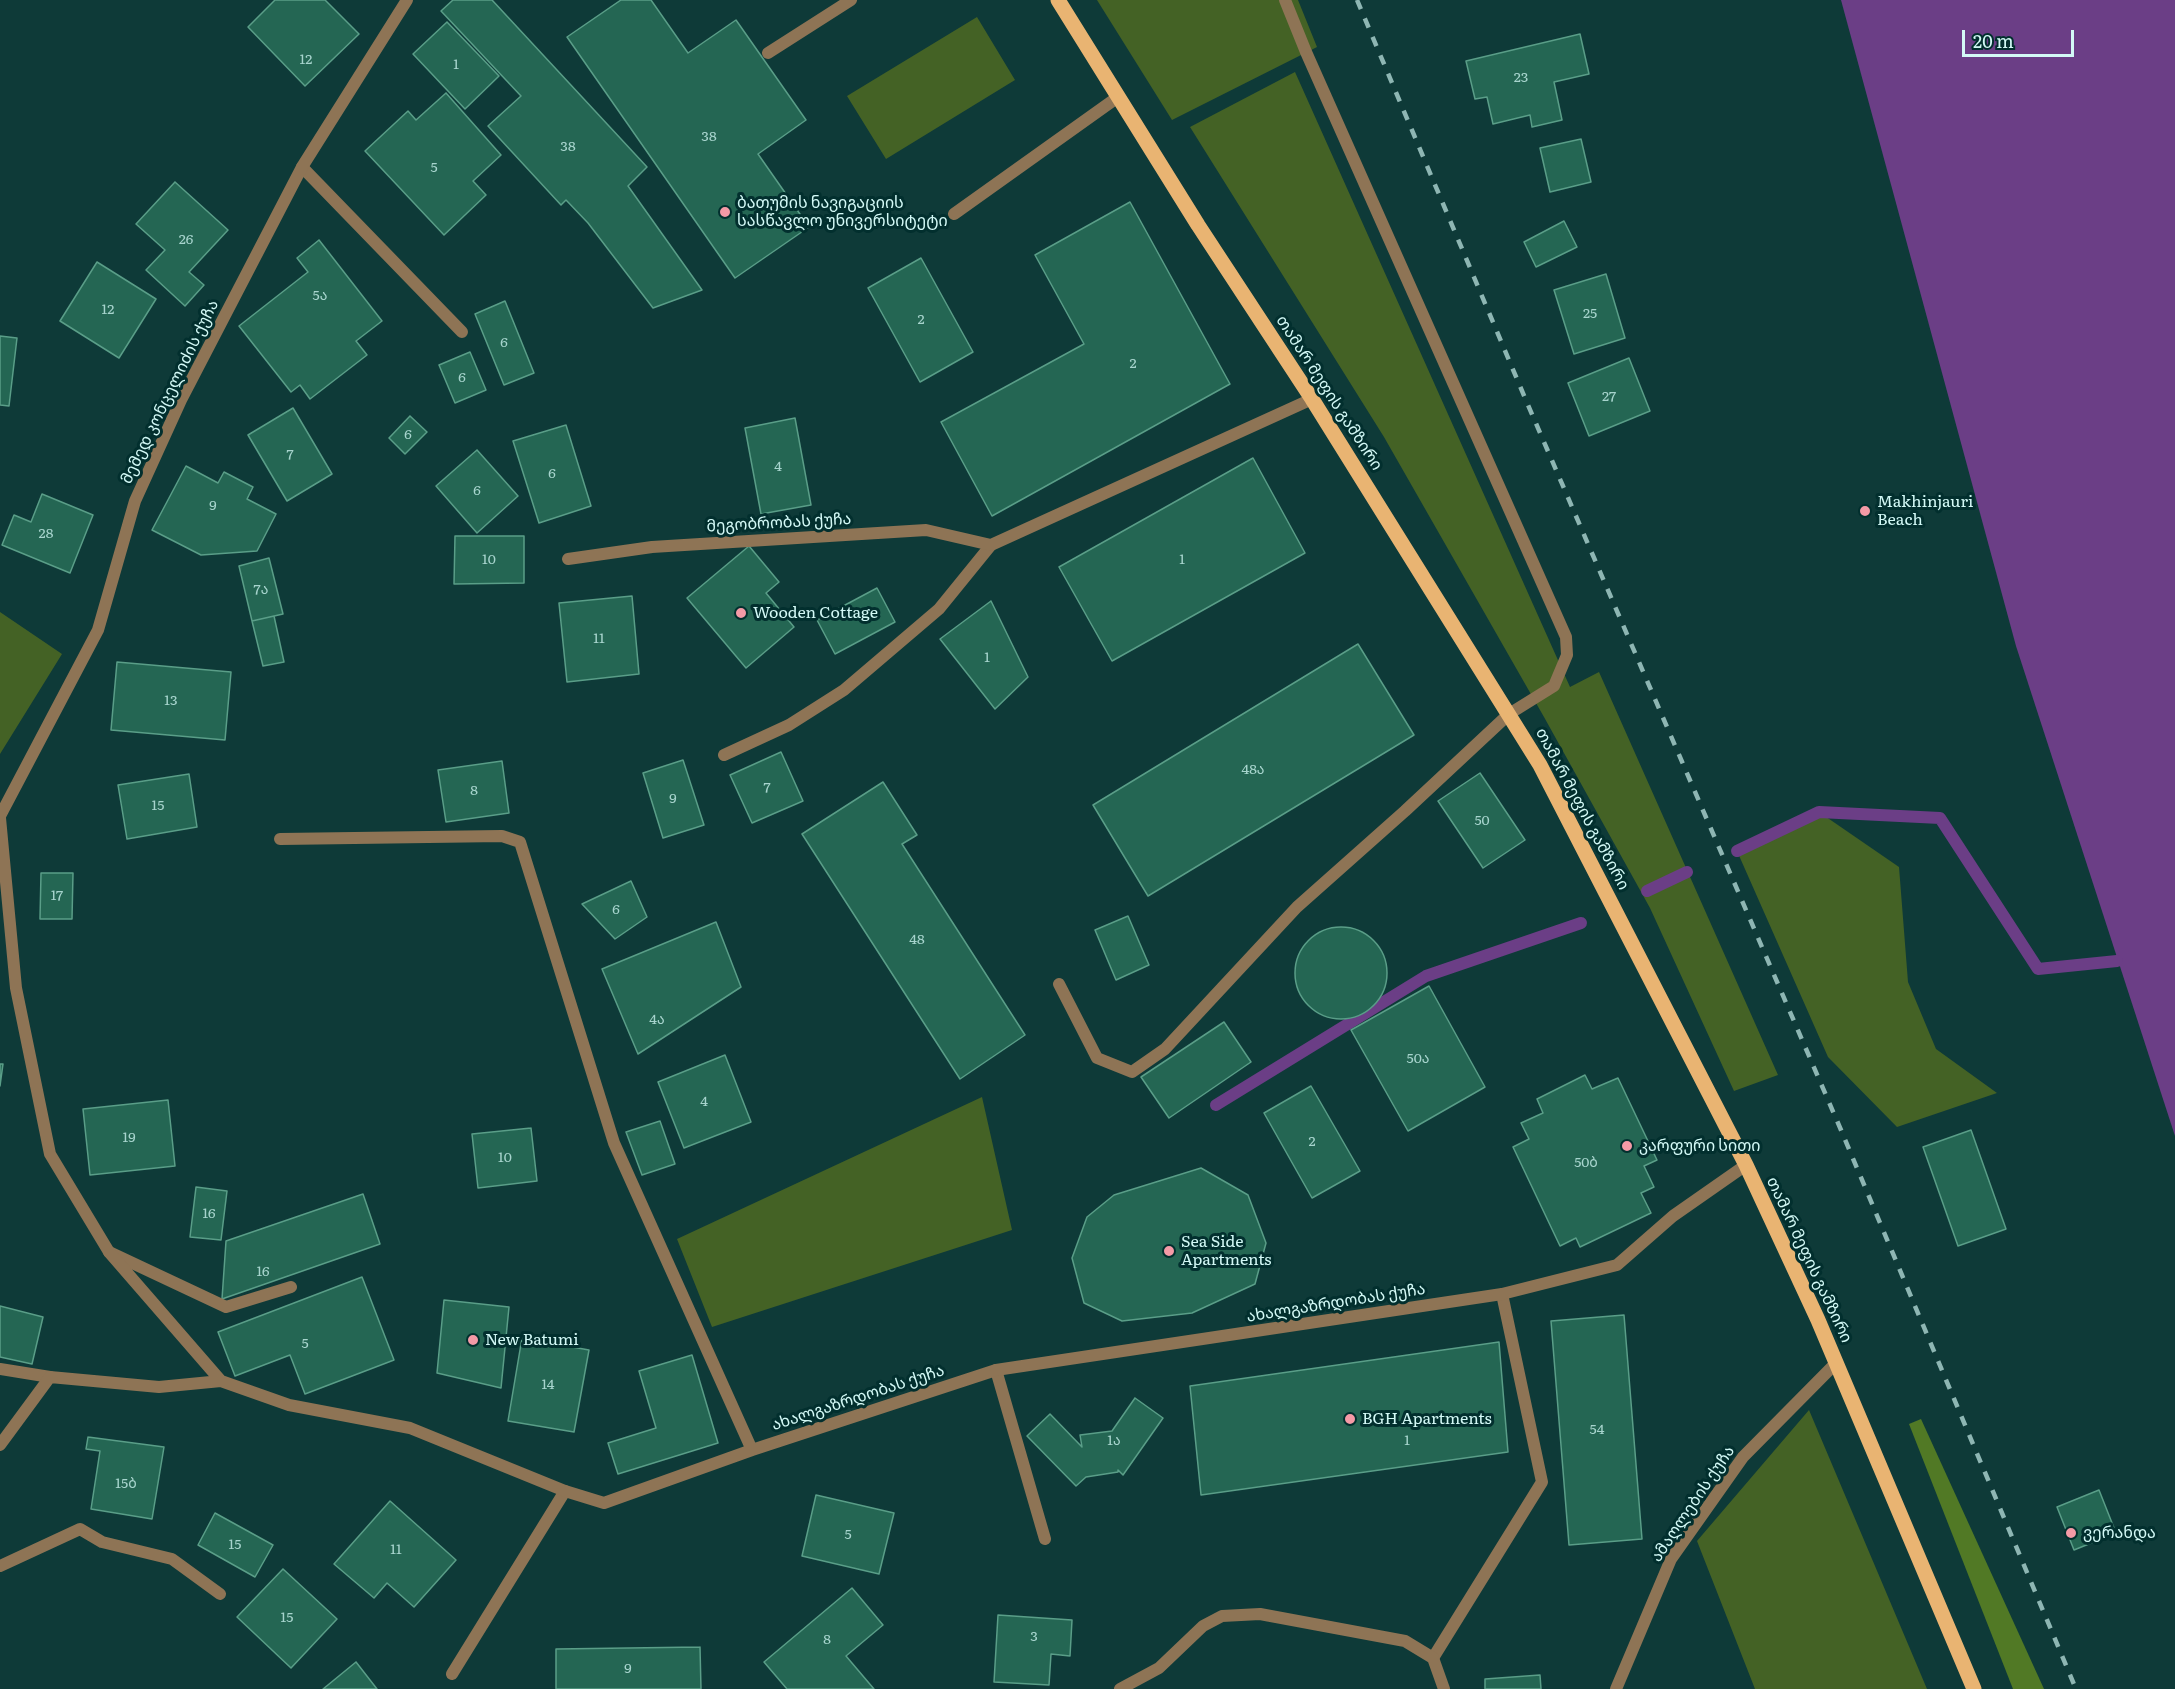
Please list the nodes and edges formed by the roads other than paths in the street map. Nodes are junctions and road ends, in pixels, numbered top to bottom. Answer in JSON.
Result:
{"nodes":[{"id":1,"x":407,"y":0,"type":"edge"},
{"id":2,"x":851,"y":0,"type":"edge"},
{"id":3,"x":1058,"y":0,"type":"edge"},
{"id":4,"x":1285,"y":0,"type":"edge"},
{"id":5,"x":768,"y":53,"type":"dead end"},
{"id":6,"x":1118,"y":97,"type":"junction"},
{"id":7,"x":302,"y":167,"type":"junction"},
{"id":8,"x":954,"y":214,"type":"dead end"},
{"id":9,"x":462,"y":332,"type":"dead end"},
{"id":10,"x":1312,"y":399,"type":"junction"},
{"id":11,"x":991,"y":545,"type":"junction"},
{"id":12,"x":568,"y":559,"type":"dead end"},
{"id":13,"x":1509,"y":714,"type":"junction"},
{"id":14,"x":724,"y":755,"type":"dead end"},
{"id":15,"x":0,"y":817,"type":"edge"},
{"id":16,"x":280,"y":839,"type":"dead end"},
{"id":17,"x":1059,"y":984,"type":"dead end"},
{"id":18,"x":1746,"y":1165,"type":"junction"},
{"id":19,"x":109,"y":1252,"type":"junction"},
{"id":20,"x":291,"y":1287,"type":"dead end"},
{"id":21,"x":1502,"y":1294,"type":"junction"},
{"id":22,"x":1836,"y":1363,"type":"junction"},
{"id":23,"x":0,"y":1369,"type":"edge"},
{"id":24,"x":996,"y":1370,"type":"junction"},
{"id":25,"x":50,"y":1377,"type":"junction"},
{"id":26,"x":221,"y":1382,"type":"junction"},
{"id":27,"x":0,"y":1444,"type":"edge"},
{"id":28,"x":752,"y":1450,"type":"junction"},
{"id":29,"x":565,"y":1491,"type":"junction"},
{"id":30,"x":1045,"y":1539,"type":"dead end"},
{"id":31,"x":0,"y":1566,"type":"edge"},
{"id":32,"x":220,"y":1594,"type":"dead end"},
{"id":33,"x":1433,"y":1658,"type":"junction"},
{"id":34,"x":452,"y":1674,"type":"dead end"},
{"id":35,"x":1120,"y":1689,"type":"edge"},
{"id":36,"x":1444,"y":1689,"type":"edge"},
{"id":37,"x":1616,"y":1689,"type":"edge"},
{"id":38,"x":1974,"y":1689,"type":"edge"}],
"edges":[{"from":1,"to":7,"type":"street","name":"მემედ კონცელიძის ქუჩა"},
{"from":2,"to":5,"type":"street"},
{"from":3,"to":6,"type":"main road","name":"თამარ მეფის გამზირი"},
{"from":4,"to":13,"type":"street"},
{"from":6,"to":8,"type":"street"},
{"from":6,"to":10,"type":"main road","name":"თამარ მეფის გამზირი"},
{"from":7,"to":9,"type":"street"},
{"from":7,"to":15,"type":"street","name":"მემედ კონცელიძის ქუჩა"},
{"from":10,"to":11,"type":"street"},
{"from":10,"to":13,"type":"main road","name":"თამარ მეფის გამზირი"},
{"from":11,"to":12,"type":"street","name":"მეგობრობას ქუჩა"},
{"from":11,"to":14,"type":"street"},
{"from":13,"to":17,"type":"street"},
{"from":13,"to":18,"type":"main road","name":"თამარ მეფის გამზირი"},
{"from":15,"to":19,"type":"street","name":"მემედ კონცელიძის ქუჩა"},
{"from":16,"to":28,"type":"street"},
{"from":18,"to":21,"type":"street","name":"ახალგაზრდობას ქუჩა"},
{"from":18,"to":22,"type":"main road","name":"თამარ მეფის გამზირი"},
{"from":19,"to":20,"type":"street"},
{"from":19,"to":26,"type":"street","name":"მემედ კონცელიძის ქუჩა"},
{"from":21,"to":24,"type":"street","name":"ახალგაზრდობას ქუჩა"},
{"from":21,"to":33,"type":"street"},
{"from":22,"to":37,"type":"street","name":"ამაღლების ქუჩა"},
{"from":22,"to":38,"type":"main road","name":"თამარ მეფის გამზირი"},
{"from":23,"to":25,"type":"street","name":"ახალგაზრდობას ქუჩა"},
{"from":24,"to":28,"type":"street","name":"ახალგაზრდობას ქუჩა"},
{"from":24,"to":30,"type":"street"},
{"from":25,"to":26,"type":"street","name":"ახალგაზრდობას ქუჩა"},
{"from":25,"to":27,"type":"street"},
{"from":26,"to":29,"type":"street","name":"ახალგაზრდობას ქუჩა"},
{"from":28,"to":29,"type":"street","name":"ახალგაზრდობას ქუჩა"},
{"from":29,"to":34,"type":"street"},
{"from":31,"to":32,"type":"street"},
{"from":33,"to":35,"type":"street"},
{"from":33,"to":36,"type":"street"}]}
